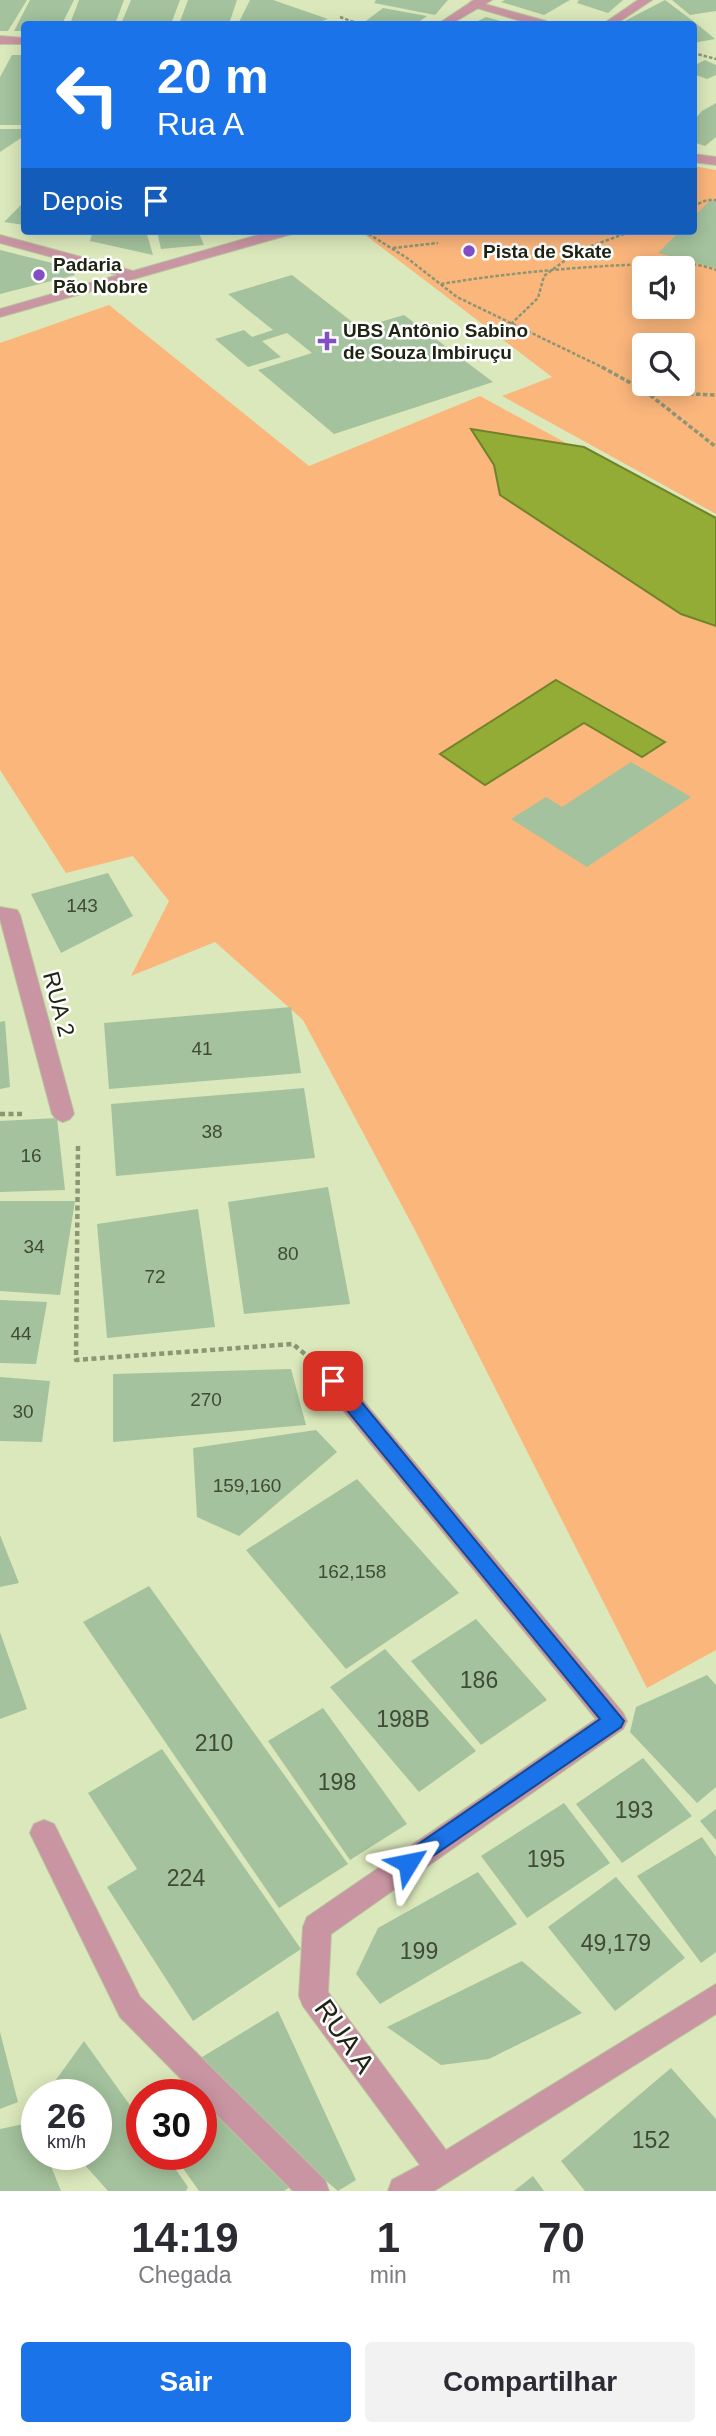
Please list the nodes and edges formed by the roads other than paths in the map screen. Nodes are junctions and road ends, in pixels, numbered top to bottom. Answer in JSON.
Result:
{"nodes":[{"id":1,"x":646,"y":0,"type":"edge"},
{"id":2,"x":479,"y":1,"type":"edge"},
{"id":3,"x":449,"y":21,"type":"edge"},
{"id":4,"x":534,"y":21,"type":"edge"},
{"id":5,"x":614,"y":21,"type":"edge"},
{"id":6,"x":0,"y":40,"type":"edge"},
{"id":7,"x":21,"y":41,"type":"edge"},
{"id":8,"x":697,"y":159,"type":"edge"},
{"id":9,"x":716,"y":161,"type":"edge"},
{"id":10,"x":273,"y":235,"type":"edge"},
{"id":11,"x":0,"y":239,"type":"edge"},
{"id":12,"x":132,"y":275,"type":"junction"},
{"id":13,"x":0,"y":313,"type":"edge"},
{"id":14,"x":0,"y":913,"type":"edge"},
{"id":15,"x":64,"y":1114,"type":"road end"},
{"id":16,"x":333,"y":1381,"type":"road end"},
{"id":17,"x":44,"y":1833,"type":"dead end"},
{"id":18,"x":716,"y":1998,"type":"edge"},
{"id":19,"x":442,"y":2170,"type":"junction"},
{"id":20,"x":314,"y":2191,"type":"edge"},
{"id":21,"x":403,"y":2191,"type":"edge"}],
"edges":[{"from":1,"to":5,"type":"street"},
{"from":2,"to":3,"type":"street"},
{"from":2,"to":4,"type":"street"},
{"from":6,"to":7,"type":"street"},
{"from":8,"to":9,"type":"street"},
{"from":10,"to":12,"type":"street"},
{"from":11,"to":12,"type":"street"},
{"from":12,"to":13,"type":"street"},
{"from":14,"to":15,"type":"street","name":"RUA 2"},
{"from":16,"to":19,"type":"street","name":"RUA A"},
{"from":17,"to":20,"type":"street"},
{"from":18,"to":19,"type":"street"},
{"from":19,"to":21,"type":"street"}]}
